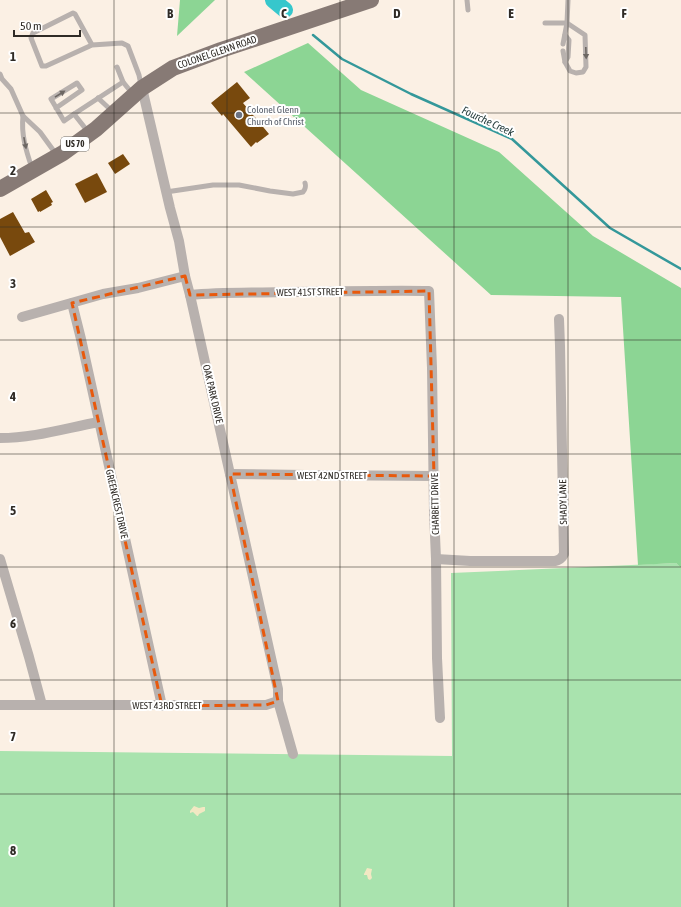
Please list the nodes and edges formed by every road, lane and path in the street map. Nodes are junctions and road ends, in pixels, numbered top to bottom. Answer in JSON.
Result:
{"nodes":[{"id":1,"x":371,"y":0,"type":"edge"},
{"id":2,"x":467,"y":0,"type":"edge"},
{"id":3,"x":568,"y":0,"type":"edge"},
{"id":4,"x":468,"y":10,"type":"dead end"},
{"id":5,"x":545,"y":23,"type":"dead end"},
{"id":6,"x":567,"y":23,"type":"junction"},
{"id":7,"x":565,"y":35,"type":"junction"},
{"id":8,"x":563,"y":44,"type":"dead end"},
{"id":9,"x":92,"y":45,"type":"junction"},
{"id":10,"x":563,"y":51,"type":"dead end"},
{"id":11,"x":565,"y":62,"type":"junction"},
{"id":12,"x":117,"y":67,"type":"dead end"},
{"id":13,"x":0,"y":74,"type":"edge"},
{"id":14,"x":122,"y":82,"type":"junction"},
{"id":15,"x":138,"y":91,"type":"junction"},
{"id":16,"x":98,"y":98,"type":"junction"},
{"id":17,"x":56,"y":108,"type":"junction"},
{"id":18,"x":114,"y":113,"type":"junction"},
{"id":19,"x":74,"y":114,"type":"junction"},
{"id":20,"x":23,"y":116,"type":"junction"},
{"id":21,"x":90,"y":133,"type":"junction"},
{"id":22,"x":58,"y":157,"type":"junction"},
{"id":23,"x":32,"y":170,"type":"junction"},
{"id":24,"x":305,"y":183,"type":"dead end"},
{"id":25,"x":0,"y":189,"type":"edge"},
{"id":26,"x":166,"y":192,"type":"junction"},
{"id":27,"x":185,"y":276,"type":"junction"},
{"id":28,"x":429,"y":291,"type":"joint"},
{"id":29,"x":190,"y":294,"type":"junction"},
{"id":30,"x":72,"y":303,"type":"junction"},
{"id":31,"x":22,"y":317,"type":"dead end"},
{"id":32,"x":559,"y":319,"type":"dead end"},
{"id":33,"x":98,"y":422,"type":"junction"},
{"id":34,"x":0,"y":438,"type":"edge"},
{"id":35,"x":230,"y":474,"type":"junction"},
{"id":36,"x":434,"y":476,"type":"junction"},
{"id":37,"x":0,"y":559,"type":"edge"},
{"id":38,"x":436,"y":559,"type":"junction"},
{"id":39,"x":278,"y":702,"type":"junction"},
{"id":40,"x":0,"y":705,"type":"edge"},
{"id":41,"x":42,"y":706,"type":"junction"},
{"id":42,"x":162,"y":706,"type":"junction"},
{"id":43,"x":440,"y":718,"type":"dead end"},
{"id":44,"x":293,"y":754,"type":"dead end"}],
"edges":[{"from":1,"to":15,"type":"main road","name":"COLONEL GLENN ROAD","number":"US 70"},
{"from":2,"to":4,"type":"lane"},
{"from":3,"to":6,"type":"lane"},
{"from":5,"to":6,"type":"lane"},
{"from":6,"to":7,"type":"lane"},
{"from":6,"to":11,"type":"lane","one_way":true},
{"from":7,"to":8,"type":"lane"},
{"from":7,"to":11,"type":"lane"},
{"from":9,"to":9,"type":"lane"},
{"from":9,"to":15,"type":"lane"},
{"from":10,"to":11,"type":"lane"},
{"from":12,"to":14,"type":"lane"},
{"from":13,"to":20,"type":"lane"},
{"from":14,"to":15,"type":"lane"},
{"from":14,"to":16,"type":"lane"},
{"from":15,"to":18,"type":"main road","name":"COLONEL GLENN ROAD","number":"US 70"},
{"from":15,"to":26,"type":"street","name":"OAK PARK DRIVE"},
{"from":16,"to":18,"type":"lane"},
{"from":16,"to":19,"type":"lane"},
{"from":17,"to":17,"type":"lane","one_way":true},
{"from":17,"to":19,"type":"lane"},
{"from":18,"to":21,"type":"main road","name":"COLONEL GLENN ROAD","number":"US 70"},
{"from":19,"to":21,"type":"lane"},
{"from":20,"to":22,"type":"lane"},
{"from":20,"to":23,"type":"lane","one_way":true},
{"from":21,"to":22,"type":"main road","name":"COLONEL GLENN ROAD","number":"US 70"},
{"from":22,"to":23,"type":"main road","name":"COLONEL GLENN ROAD","number":"US 70"},
{"from":23,"to":25,"type":"main road","name":"COLONEL GLENN ROAD","number":"US 70"},
{"from":24,"to":26,"type":"lane"},
{"from":26,"to":27,"type":"street","name":"OAK PARK DRIVE"},
{"from":27,"to":29,"type":"street","name":"OAK PARK DRIVE"},
{"from":27,"to":30,"type":"street"},
{"from":28,"to":29,"type":"street","name":"WEST 41ST STREET"},
{"from":28,"to":36,"type":"street","name":"CHARBETT DRIVE"},
{"from":29,"to":35,"type":"street","name":"OAK PARK DRIVE"},
{"from":30,"to":31,"type":"street"},
{"from":30,"to":33,"type":"street","name":"GREENCREST DRIVE"},
{"from":32,"to":38,"type":"street","name":"SHADY LANE"},
{"from":33,"to":34,"type":"street"},
{"from":33,"to":42,"type":"street","name":"GREENCREST DRIVE"},
{"from":35,"to":36,"type":"street","name":"WEST 42ND STREET"},
{"from":35,"to":39,"type":"street","name":"OAK PARK DRIVE"},
{"from":36,"to":38,"type":"street","name":"CHARBETT DRIVE"},
{"from":37,"to":41,"type":"street"},
{"from":38,"to":43,"type":"street","name":"CHARBETT DRIVE"},
{"from":39,"to":42,"type":"street","name":"WEST 43RD STREET"},
{"from":39,"to":44,"type":"street"},
{"from":40,"to":41,"type":"street","name":"WEST 43RD STREET"},
{"from":41,"to":42,"type":"street","name":"WEST 43RD STREET"}]}
